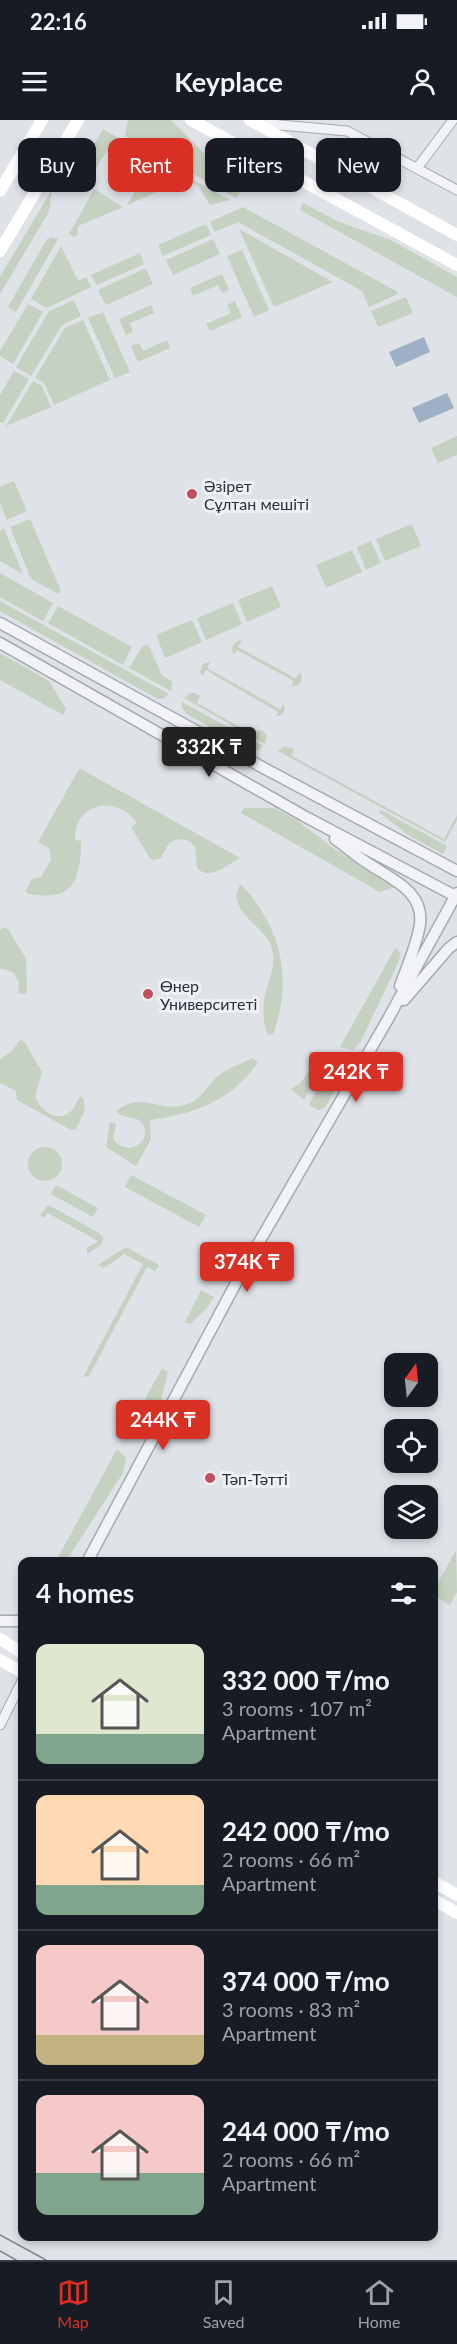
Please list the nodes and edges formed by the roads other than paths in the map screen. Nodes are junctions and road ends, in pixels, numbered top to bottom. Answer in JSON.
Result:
{"nodes":[{"id":1,"x":42,"y":120,"type":"edge"},
{"id":2,"x":78,"y":120,"type":"edge"},
{"id":3,"x":191,"y":120,"type":"edge"},
{"id":4,"x":453,"y":120,"type":"edge"},
{"id":5,"x":252,"y":121,"type":"edge"},
{"id":6,"x":418,"y":167,"type":"junction"},
{"id":7,"x":457,"y":190,"type":"edge"},
{"id":8,"x":0,"y":191,"type":"edge"},
{"id":9,"x":457,"y":235,"type":"edge"},
{"id":10,"x":0,"y":251,"type":"edge"},
{"id":11,"x":457,"y":265,"type":"edge"},
{"id":12,"x":0,"y":623,"type":"edge"},
{"id":13,"x":0,"y":643,"type":"edge"},
{"id":14,"x":304,"y":816,"type":"junction"},
{"id":15,"x":457,"y":871,"type":"edge"},
{"id":16,"x":456,"y":896,"type":"edge"},
{"id":17,"x":457,"y":942,"type":"edge"},
{"id":18,"x":388,"y":1019,"type":"junction"},
{"id":19,"x":89,"y":1557,"type":"edge"},
{"id":20,"x":0,"y":1621,"type":"edge"},
{"id":21,"x":18,"y":1622,"type":"edge"},
{"id":22,"x":0,"y":1640,"type":"edge"},
{"id":23,"x":18,"y":1651,"type":"edge"},
{"id":24,"x":0,"y":1660,"type":"edge"},
{"id":25,"x":18,"y":1670,"type":"edge"},
{"id":26,"x":18,"y":1689,"type":"edge"},
{"id":27,"x":0,"y":1725,"type":"edge"},
{"id":28,"x":438,"y":1884,"type":"edge"},
{"id":29,"x":457,"y":1895,"type":"edge"},
{"id":30,"x":438,"y":1902,"type":"edge"},
{"id":31,"x":457,"y":1913,"type":"edge"}],
"edges":[{"from":1,"to":8,"type":"main road"},
{"from":2,"to":10,"type":"main road"},
{"from":3,"to":11,"type":"main road"},
{"from":4,"to":6,"type":"street"},
{"from":5,"to":6,"type":"street"},
{"from":5,"to":9,"type":"main road"},
{"from":6,"to":7,"type":"street"},
{"from":12,"to":15,"type":"street"},
{"from":13,"to":14,"type":"street"},
{"from":14,"to":16,"type":"street"},
{"from":14,"to":18,"type":"street"},
{"from":16,"to":18,"type":"street"},
{"from":17,"to":18,"type":"street"},
{"from":18,"to":19,"type":"street"},
{"from":20,"to":21,"type":"street"},
{"from":22,"to":23,"type":"main road"},
{"from":24,"to":25,"type":"main road"},
{"from":26,"to":27,"type":"street"},
{"from":28,"to":29,"type":"main road"},
{"from":30,"to":31,"type":"main road"}]}
